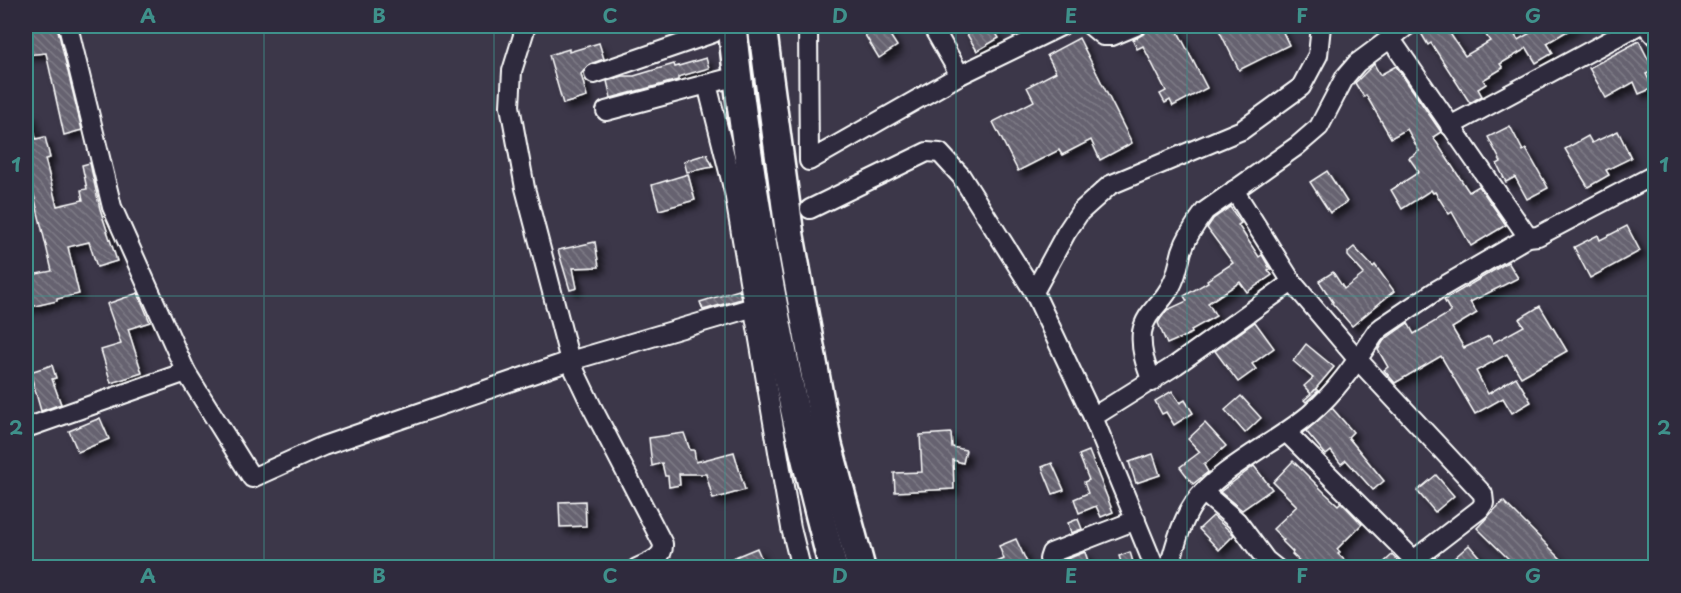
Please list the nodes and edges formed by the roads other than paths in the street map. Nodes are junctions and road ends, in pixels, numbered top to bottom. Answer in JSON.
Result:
{"nodes":[{"id":1,"x":68,"y":26,"type":"edge"},
{"id":2,"x":526,"y":26,"type":"edge"},
{"id":3,"x":762,"y":26,"type":"edge"},
{"id":4,"x":808,"y":26,"type":"edge"},
{"id":5,"x":932,"y":26,"type":"edge"},
{"id":6,"x":1061,"y":26,"type":"edge"},
{"id":7,"x":1091,"y":26,"type":"edge"},
{"id":8,"x":1136,"y":26,"type":"edge"},
{"id":9,"x":1321,"y":26,"type":"edge"},
{"id":10,"x":1407,"y":26,"type":"edge"},
{"id":11,"x":1637,"y":26,"type":"edge"},
{"id":12,"x":1646,"y":26,"type":"edge"},
{"id":13,"x":722,"y":28,"type":"edge"},
{"id":14,"x":1030,"y":32,"type":"edge"},
{"id":15,"x":1656,"y":37,"type":"edge"},
{"id":16,"x":1389,"y":38,"type":"junction"},
{"id":17,"x":594,"y":74,"type":"dead end"},
{"id":18,"x":960,"y":75,"type":"junction"},
{"id":19,"x":738,"y":76,"type":"junction"},
{"id":20,"x":707,"y":84,"type":"junction"},
{"id":21,"x":606,"y":111,"type":"dead end"},
{"id":22,"x":1450,"y":126,"type":"junction"},
{"id":23,"x":1656,"y":174,"type":"edge"},
{"id":24,"x":1234,"y":190,"type":"junction"},
{"id":25,"x":810,"y":209,"type":"dead end"},
{"id":26,"x":1528,"y":237,"type":"junction"},
{"id":27,"x":1292,"y":282,"type":"junction"},
{"id":28,"x":1034,"y":292,"type":"junction"},
{"id":29,"x":754,"y":307,"type":"junction"},
{"id":30,"x":570,"y":361,"type":"junction"},
{"id":31,"x":1359,"y":361,"type":"junction"},
{"id":32,"x":186,"y":372,"type":"junction"},
{"id":33,"x":1152,"y":382,"type":"junction"},
{"id":34,"x":1093,"y":417,"type":"junction"},
{"id":35,"x":26,"y":428,"type":"edge"},
{"id":36,"x":1286,"y":432,"type":"junction"},
{"id":37,"x":809,"y":469,"type":"junction"},
{"id":38,"x":1203,"y":492,"type":"junction"},
{"id":39,"x":1136,"y":520,"type":"junction"},
{"id":40,"x":791,"y":528,"type":"junction"},
{"id":41,"x":1418,"y":563,"type":"edge"},
{"id":42,"x":637,"y":567,"type":"edge"},
{"id":43,"x":801,"y":567,"type":"edge"},
{"id":44,"x":833,"y":567,"type":"edge"},
{"id":45,"x":861,"y":567,"type":"edge"},
{"id":46,"x":1052,"y":567,"type":"edge"},
{"id":47,"x":1155,"y":567,"type":"edge"},
{"id":48,"x":1169,"y":567,"type":"edge"},
{"id":49,"x":1276,"y":567,"type":"edge"}],
"edges":[{"from":1,"to":32,"type":"street"},
{"from":2,"to":30,"type":"street"},
{"from":3,"to":45,"type":"highway"},
{"from":4,"to":18,"type":"street"},
{"from":5,"to":18,"type":"street"},
{"from":6,"to":14,"type":"street"},
{"from":7,"to":8,"type":"street"},
{"from":9,"to":28,"type":"street"},
{"from":10,"to":16,"type":"street"},
{"from":11,"to":22,"type":"street"},
{"from":12,"to":15,"type":"street"},
{"from":13,"to":17,"type":"street"},
{"from":13,"to":19,"type":"highway"},
{"from":14,"to":18,"type":"street"},
{"from":16,"to":22,"type":"street"},
{"from":16,"to":24,"type":"street"},
{"from":19,"to":20,"type":"street"},
{"from":19,"to":37,"type":"highway"},
{"from":20,"to":21,"type":"street"},
{"from":20,"to":29,"type":"street"},
{"from":22,"to":26,"type":"street"},
{"from":23,"to":26,"type":"street"},
{"from":24,"to":27,"type":"street"},
{"from":24,"to":33,"type":"street"},
{"from":25,"to":28,"type":"street"},
{"from":26,"to":31,"type":"street"},
{"from":27,"to":31,"type":"street"},
{"from":27,"to":33,"type":"street"},
{"from":28,"to":34,"type":"street"},
{"from":29,"to":30,"type":"street"},
{"from":29,"to":40,"type":"street"},
{"from":30,"to":32,"type":"street"},
{"from":30,"to":42,"type":"street"},
{"from":31,"to":36,"type":"street"},
{"from":31,"to":41,"type":"street"},
{"from":32,"to":35,"type":"street"},
{"from":33,"to":34,"type":"street"},
{"from":34,"to":39,"type":"street"},
{"from":36,"to":38,"type":"street"},
{"from":36,"to":41,"type":"street"},
{"from":37,"to":40,"type":"street"},
{"from":37,"to":44,"type":"highway"},
{"from":38,"to":48,"type":"street"},
{"from":38,"to":49,"type":"street"},
{"from":39,"to":46,"type":"street"},
{"from":39,"to":47,"type":"street"},
{"from":40,"to":43,"type":"street"}]}
